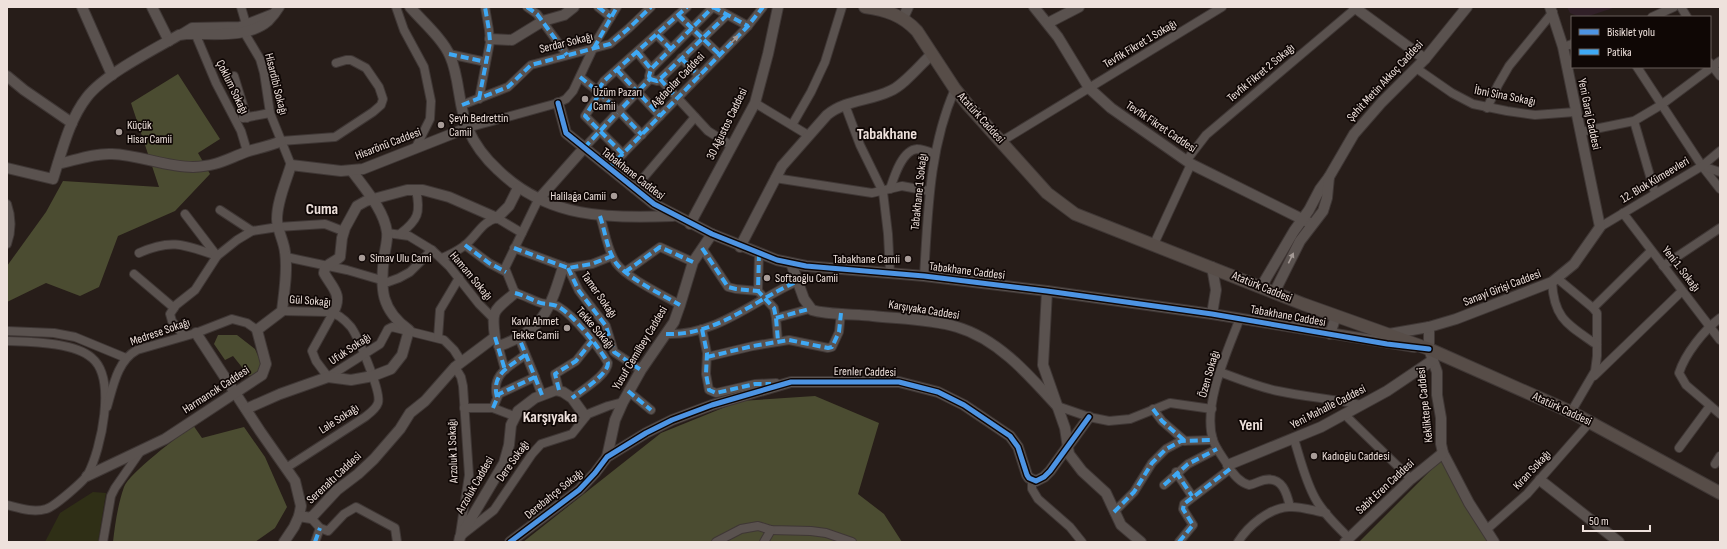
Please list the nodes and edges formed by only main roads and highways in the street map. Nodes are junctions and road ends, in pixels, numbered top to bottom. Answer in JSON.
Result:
{"nodes":[{"id":1,"x":865,"y":7,"type":"edge"},
{"id":2,"x":893,"y":10,"type":"edge"},
{"id":3,"x":1720,"y":493,"type":"edge"}],
"edges":[{"from":1,"to":2,"type":"main road","name":"Atatürk Caddesi"},
{"from":2,"to":3,"type":"main road","name":"Atatürk Caddesi"}]}
